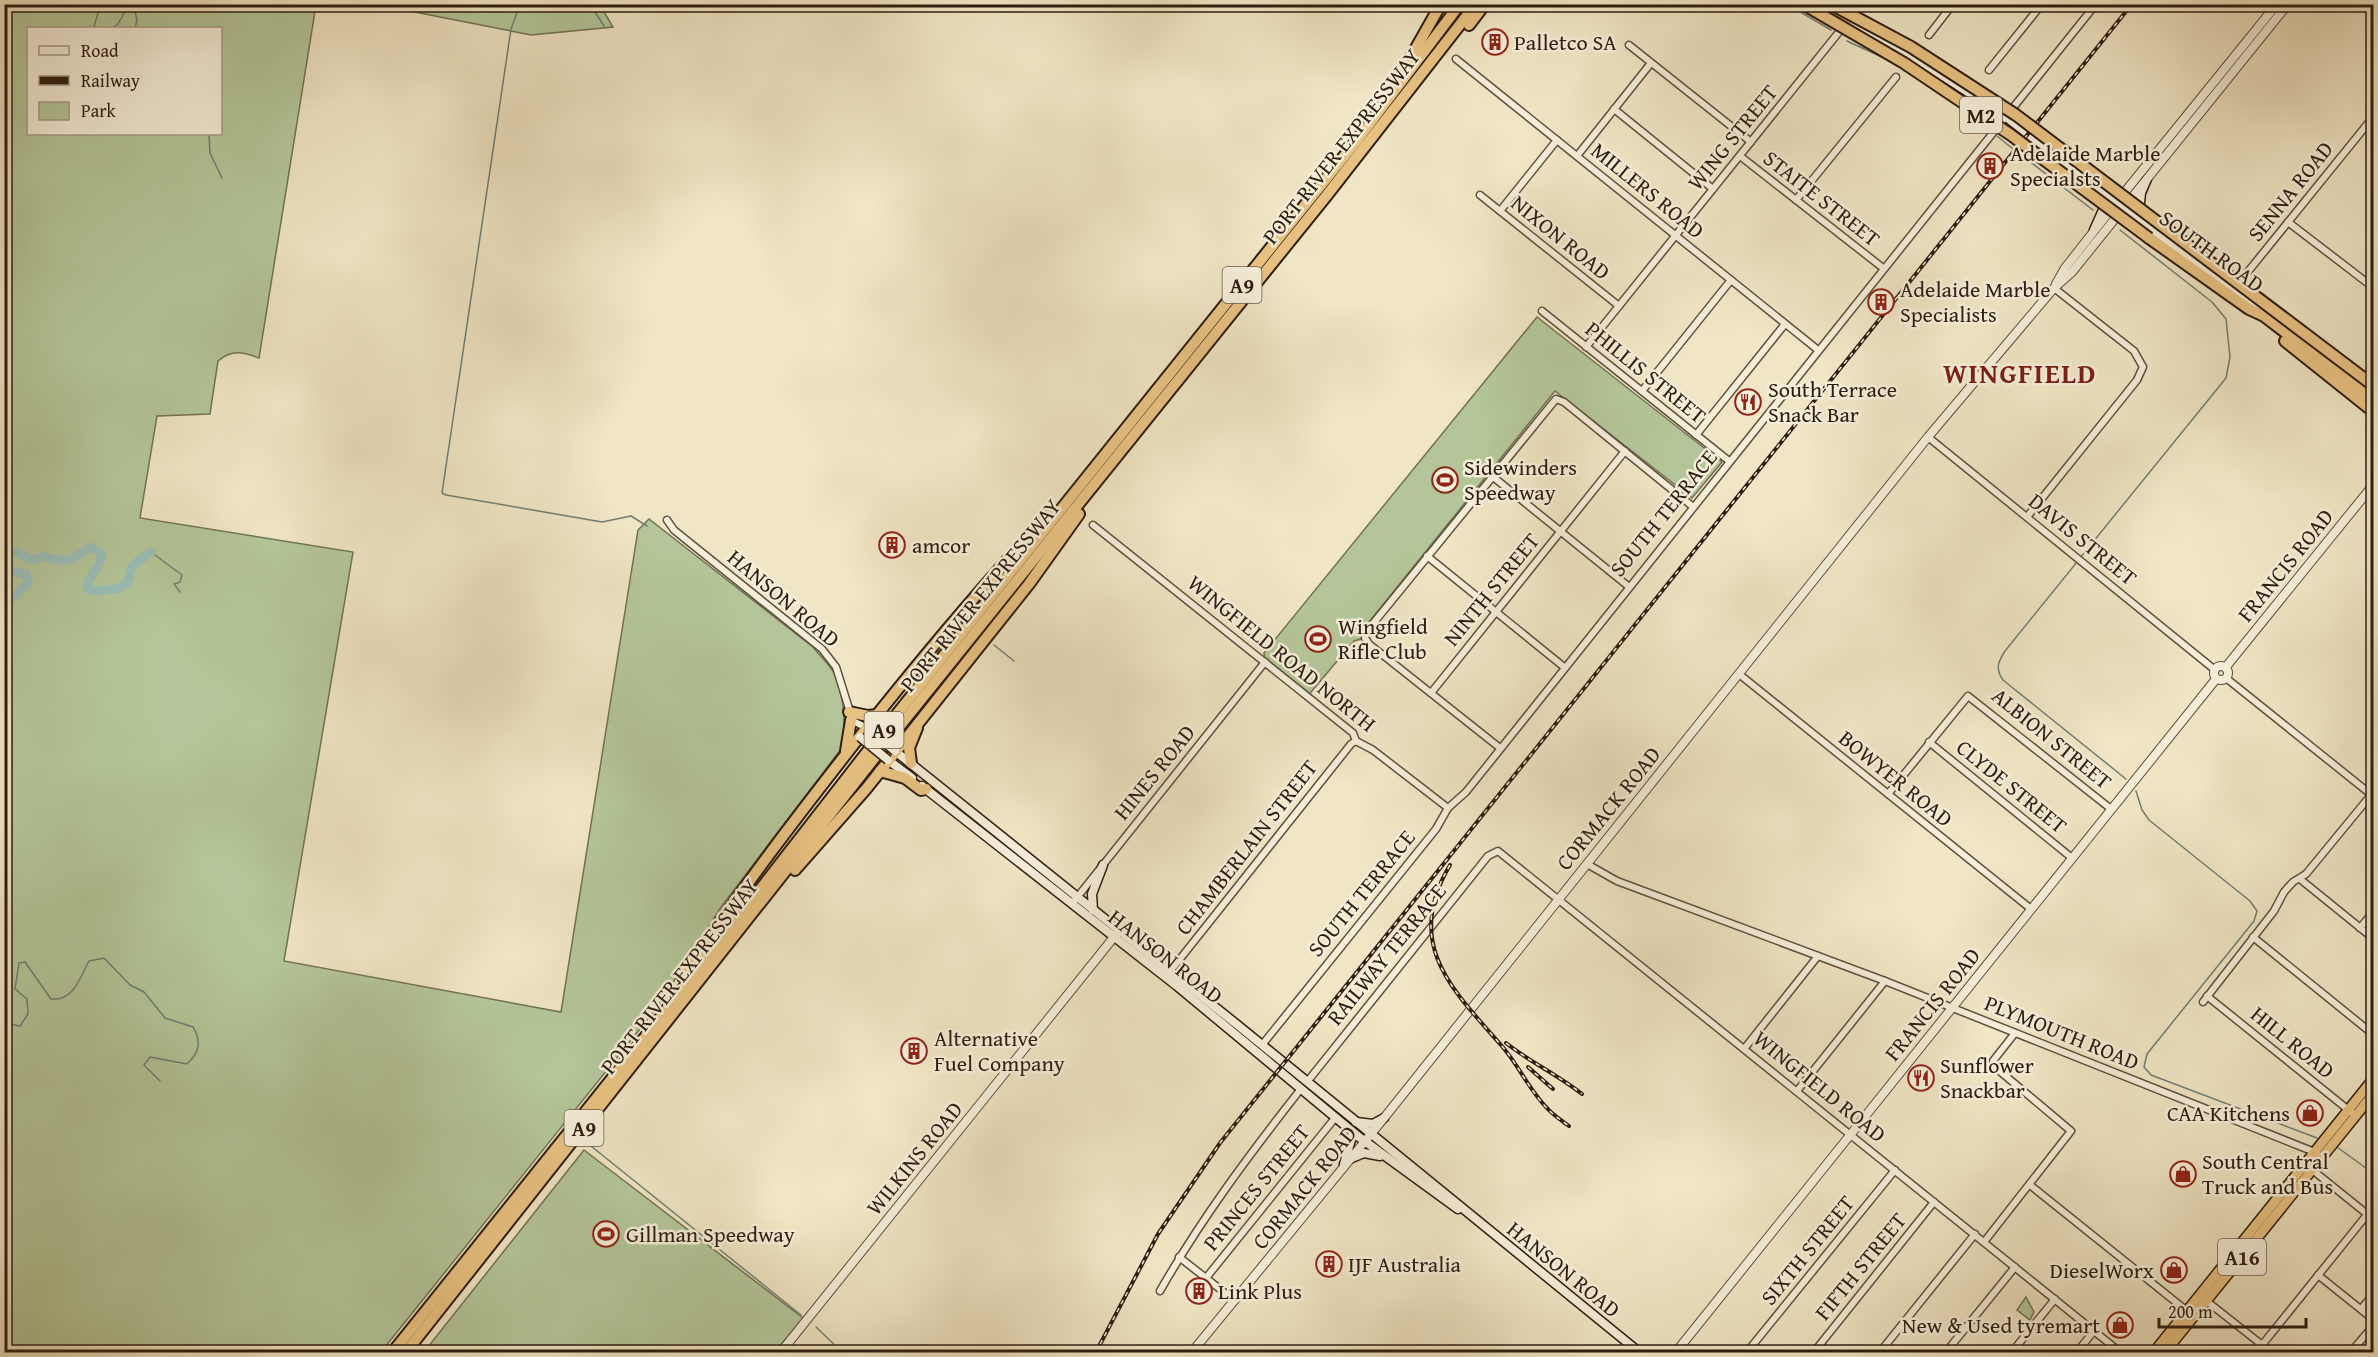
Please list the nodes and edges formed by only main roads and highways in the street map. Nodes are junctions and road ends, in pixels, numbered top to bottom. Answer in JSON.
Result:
{"nodes":[{"id":1,"x":1442,"y":4,"type":"edge"},
{"id":2,"x":1460,"y":4,"type":"edge"},
{"id":3,"x":1476,"y":4,"type":"edge"},
{"id":4,"x":1485,"y":4,"type":"edge"},
{"id":5,"x":1803,"y":4,"type":"edge"},
{"id":6,"x":1818,"y":4,"type":"edge"},
{"id":7,"x":1831,"y":4,"type":"edge"},
{"id":8,"x":1847,"y":21,"type":"joint"},
{"id":9,"x":1412,"y":88,"type":"junction"},
{"id":10,"x":1373,"y":119,"type":"junction"},
{"id":11,"x":2147,"y":179,"type":"road end"},
{"id":12,"x":2103,"y":193,"type":"junction"},
{"id":13,"x":2139,"y":220,"type":"junction"},
{"id":14,"x":2094,"y":230,"type":"road end"},
{"id":15,"x":2249,"y":309,"type":"junction"},
{"id":16,"x":2373,"y":386,"type":"edge"},
{"id":17,"x":2373,"y":395,"type":"edge"},
{"id":18,"x":2373,"y":400,"type":"edge"},
{"id":19,"x":2373,"y":412,"type":"edge"},
{"id":20,"x":1126,"y":430,"type":"junction"},
{"id":21,"x":1129,"y":443,"type":"junction"},
{"id":22,"x":924,"y":714,"type":"junction"},
{"id":23,"x":878,"y":715,"type":"junction"},
{"id":24,"x":863,"y":732,"type":"junction"},
{"id":25,"x":846,"y":754,"type":"junction"},
{"id":26,"x":892,"y":755,"type":"junction"},
{"id":27,"x":911,"y":764,"type":"junction"},
{"id":28,"x":880,"y":771,"type":"junction"},
{"id":29,"x":926,"y":789,"type":"junction"},
{"id":30,"x":1103,"y":866,"type":"road end"},
{"id":31,"x":761,"y":903,"type":"junction"},
{"id":32,"x":1094,"y":910,"type":"junction"},
{"id":33,"x":1116,"y":934,"type":"junction"},
{"id":34,"x":1168,"y":974,"type":"junction"},
{"id":35,"x":647,"y":1035,"type":"junction"},
{"id":36,"x":1247,"y":1043,"type":"junction"},
{"id":37,"x":1262,"y":1045,"type":"junction"},
{"id":38,"x":2373,"y":1078,"type":"edge"},
{"id":39,"x":2373,"y":1092,"type":"edge"},
{"id":40,"x":2352,"y":1113,"type":"junction"},
{"id":41,"x":1355,"y":1122,"type":"junction"},
{"id":42,"x":1353,"y":1133,"type":"junction"},
{"id":43,"x":1383,"y":1144,"type":"junction"},
{"id":44,"x":1384,"y":1156,"type":"junction"},
{"id":45,"x":1466,"y":1214,"type":"junction"},
{"id":46,"x":2203,"y":1298,"type":"junction"},
{"id":47,"x":393,"y":1353,"type":"edge"},
{"id":48,"x":406,"y":1353,"type":"edge"},
{"id":49,"x":1639,"y":1353,"type":"edge"},
{"id":50,"x":2154,"y":1353,"type":"edge"},
{"id":51,"x":2165,"y":1353,"type":"edge"}],
"edges":[{"from":1,"to":10,"type":"highway"},
{"from":2,"to":10,"type":"highway","name":"PORT RIVER EXPRESSWAY","number":"A9"},
{"from":3,"to":9,"type":"highway","name":"PORT RIVER EXPRESSWAY","number":"A9"},
{"from":4,"to":9,"type":"highway"},
{"from":5,"to":15,"type":"highway","number":"M2","bridge":true},
{"from":6,"to":8,"type":"highway"},
{"from":7,"to":16,"type":"highway","number":"M2","bridge":true},
{"from":8,"to":12,"type":"main road","name":"SOUTH ROAD"},
{"from":9,"to":21,"type":"highway","name":"PORT RIVER EXPRESSWAY","number":"A9"},
{"from":10,"to":20,"type":"highway","name":"PORT RIVER EXPRESSWAY","number":"A9"},
{"from":11,"to":13,"type":"main road"},
{"from":12,"to":13,"type":"main road","name":"SOUTH ROAD"},
{"from":12,"to":14,"type":"main road"},
{"from":13,"to":17,"type":"main road","name":"SOUTH ROAD"},
{"from":15,"to":18,"type":"highway","number":"M2"},
{"from":15,"to":19,"type":"highway"},
{"from":20,"to":23,"type":"highway"},
{"from":20,"to":35,"type":"highway","name":"PORT RIVER EXPRESSWAY","number":"A9"},
{"from":21,"to":22,"type":"highway"},
{"from":21,"to":31,"type":"highway","name":"PORT RIVER EXPRESSWAY","number":"A9"},
{"from":22,"to":26,"type":"highway"},
{"from":22,"to":27,"type":"highway"},
{"from":23,"to":24,"type":"highway"},
{"from":23,"to":25,"type":"highway"},
{"from":24,"to":25,"type":"highway"},
{"from":24,"to":26,"type":"main road","name":"HANSON ROAD","bridge":true},
{"from":25,"to":35,"type":"highway"},
{"from":26,"to":27,"type":"main road","name":"HANSON ROAD"},
{"from":26,"to":28,"type":"highway"},
{"from":26,"to":29,"type":"main road","name":"HANSON ROAD"},
{"from":27,"to":32,"type":"main road","name":"HANSON ROAD"},
{"from":28,"to":29,"type":"highway"},
{"from":28,"to":31,"type":"highway"},
{"from":29,"to":33,"type":"main road","name":"HANSON ROAD"},
{"from":30,"to":32,"type":"main road"},
{"from":31,"to":48,"type":"highway","name":"PORT RIVER EXPRESSWAY","number":"A9"},
{"from":32,"to":33,"type":"main road","name":"HANSON ROAD"},
{"from":33,"to":34,"type":"main road","name":"HANSON ROAD"},
{"from":34,"to":36,"type":"main road","name":"HANSON ROAD"},
{"from":34,"to":37,"type":"main road","name":"HANSON ROAD"},
{"from":35,"to":47,"type":"highway","name":"PORT RIVER EXPRESSWAY","number":"A9"},
{"from":36,"to":37,"type":"main road"},
{"from":36,"to":42,"type":"main road","name":"HANSON ROAD"},
{"from":37,"to":41,"type":"main road","name":"HANSON ROAD"},
{"from":38,"to":40,"type":"highway","number":"A16"},
{"from":39,"to":40,"type":"highway","number":"A16"},
{"from":40,"to":46,"type":"highway","number":"A16"},
{"from":41,"to":43,"type":"main road","name":"HANSON ROAD"},
{"from":41,"to":43,"type":"main road"},
{"from":42,"to":44,"type":"main road","name":"HANSON ROAD"},
{"from":42,"to":44,"type":"main road"},
{"from":43,"to":45,"type":"main road","name":"HANSON ROAD"},
{"from":44,"to":45,"type":"main road","name":"HANSON ROAD"},
{"from":45,"to":49,"type":"main road","name":"HANSON ROAD"},
{"from":46,"to":50,"type":"highway","number":"A16"},
{"from":46,"to":51,"type":"highway","number":"A16"}]}
